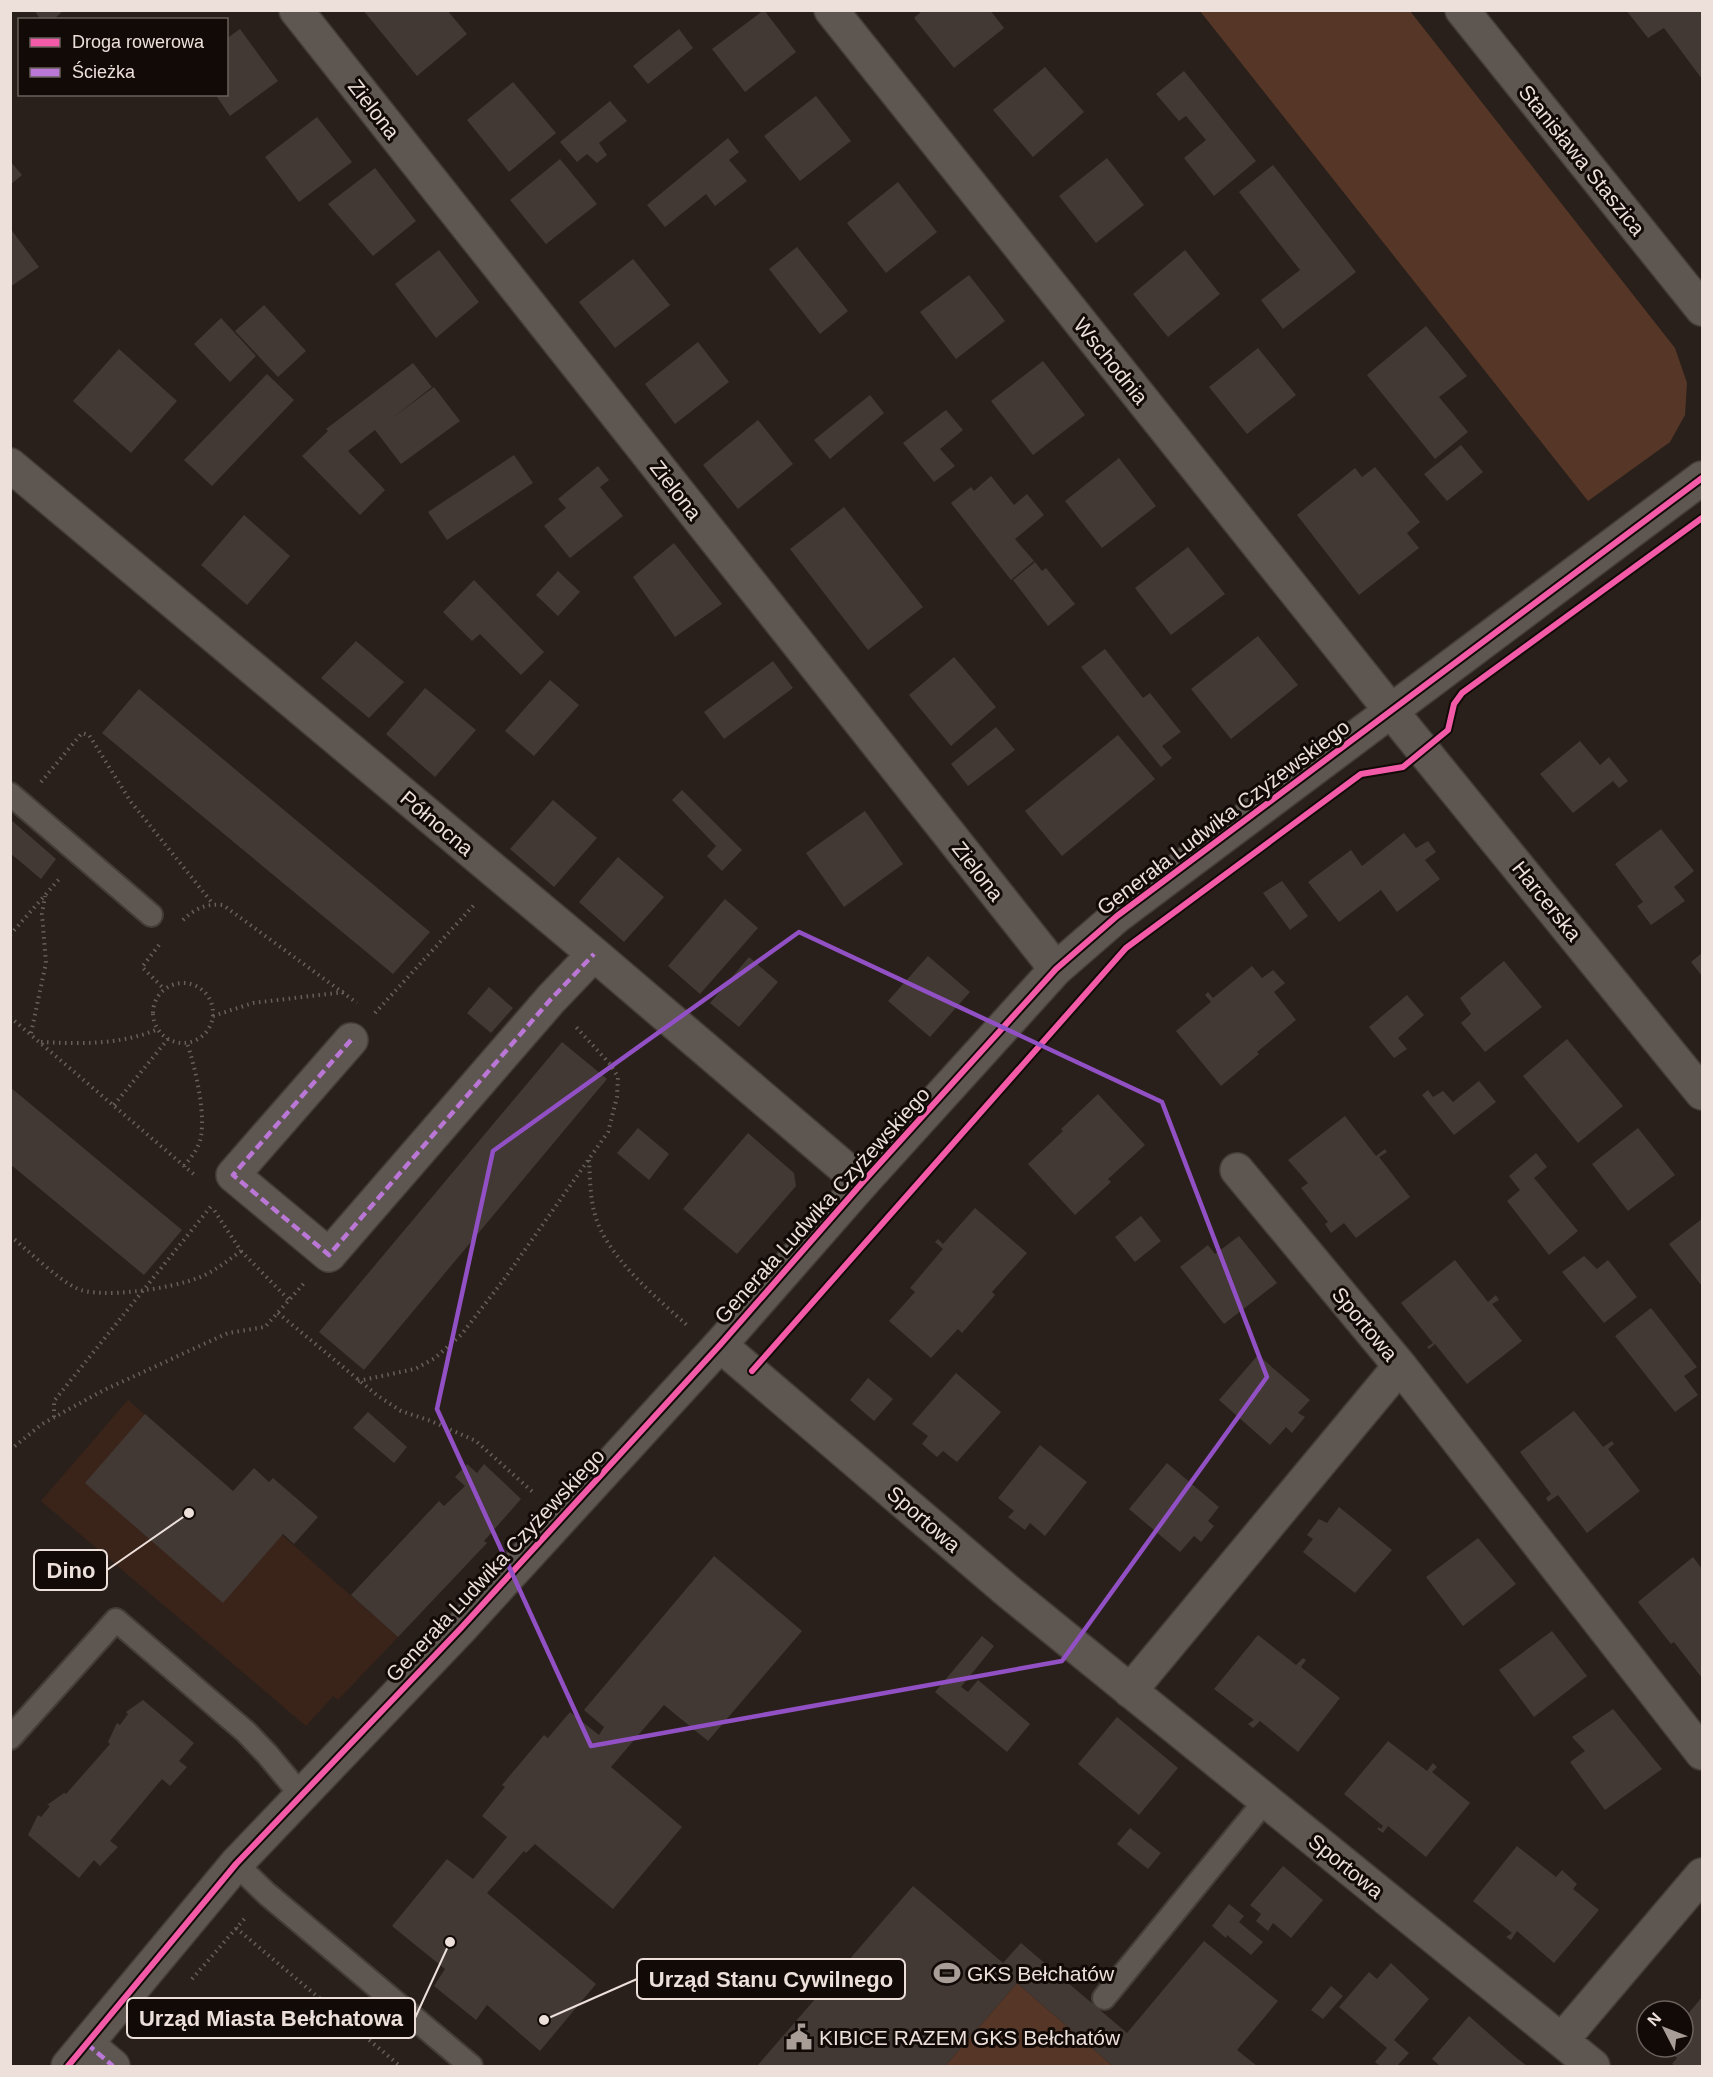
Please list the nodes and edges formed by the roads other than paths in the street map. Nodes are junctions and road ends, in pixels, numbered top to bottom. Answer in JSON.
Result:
{"nodes":[{"id":1,"x":296,"y":10,"type":"edge"},
{"id":2,"x":831,"y":10,"type":"edge"},
{"id":3,"x":1462,"y":10,"type":"edge"},
{"id":4,"x":1702,"y":309,"type":"edge"},
{"id":5,"x":10,"y":465,"type":"edge"},
{"id":6,"x":1702,"y":478,"type":"edge"},
{"id":7,"x":1391,"y":711,"type":"junction"},
{"id":8,"x":17,"y":799,"type":"edge"},
{"id":9,"x":151,"y":915,"type":"dead end"},
{"id":10,"x":594,"y":954,"type":"junction"},
{"id":11,"x":1056,"y":969,"type":"junction"},
{"id":12,"x":351,"y":1040,"type":"dead end"},
{"id":13,"x":1702,"y":1093,"type":"edge"},
{"id":14,"x":1237,"y":1170,"type":"dead end"},
{"id":15,"x":862,"y":1183,"type":"junction"},
{"id":16,"x":720,"y":1345,"type":"junction"},
{"id":17,"x":1400,"y":1366,"type":"junction"},
{"id":18,"x":1130,"y":1691,"type":"junction"},
{"id":19,"x":10,"y":1738,"type":"edge"},
{"id":20,"x":1702,"y":1753,"type":"edge"},
{"id":21,"x":301,"y":1795,"type":"junction"},
{"id":22,"x":1265,"y":1801,"type":"junction"},
{"id":23,"x":236,"y":1864,"type":"junction"},
{"id":24,"x":1702,"y":1875,"type":"edge"},
{"id":25,"x":1104,"y":1998,"type":"dead end"},
{"id":26,"x":1562,"y":2040,"type":"junction"},
{"id":27,"x":77,"y":2055,"type":"edge"},
{"id":28,"x":113,"y":2067,"type":"edge"},
{"id":29,"x":471,"y":2067,"type":"edge"},
{"id":30,"x":1593,"y":2067,"type":"edge"}],
"edges":[{"from":1,"to":11,"type":"street","name":"Zielona"},
{"from":2,"to":7,"type":"street","name":"Wschodnia"},
{"from":3,"to":4,"type":"street","name":"Stanisława Staszica"},
{"from":5,"to":10,"type":"street","name":"Północna"},
{"from":6,"to":7,"type":"street","name":"Generała Ludwika Czyżewskiego"},
{"from":7,"to":11,"type":"street","name":"Generała Ludwika Czyżewskiego"},
{"from":7,"to":13,"type":"street","name":"Harcerska"},
{"from":8,"to":9,"type":"lane"},
{"from":10,"to":12,"type":"street"},
{"from":10,"to":15,"type":"street","name":"Północna"},
{"from":11,"to":15,"type":"street","name":"Generała Ludwika Czyżewskiego"},
{"from":14,"to":17,"type":"street","name":"Sportowa"},
{"from":15,"to":16,"type":"street","name":"Generała Ludwika Czyżewskiego"},
{"from":16,"to":18,"type":"street","name":"Sportowa"},
{"from":16,"to":21,"type":"street","name":"Generała Ludwika Czyżewskiego"},
{"from":17,"to":18,"type":"street","name":"Sportowa"},
{"from":17,"to":20,"type":"street","name":"Sportowa"},
{"from":18,"to":22,"type":"street","name":"Sportowa"},
{"from":19,"to":21,"type":"lane"},
{"from":21,"to":23,"type":"street","name":"Generała Ludwika Czyżewskiego"},
{"from":22,"to":25,"type":"lane"},
{"from":22,"to":26,"type":"street","name":"Sportowa"},
{"from":23,"to":27,"type":"street","name":"Generała Ludwika Czyżewskiego"},
{"from":23,"to":29,"type":"lane"},
{"from":24,"to":26,"type":"street"},
{"from":26,"to":30,"type":"street","name":"Sportowa"},
{"from":27,"to":28,"type":"street"}]}
